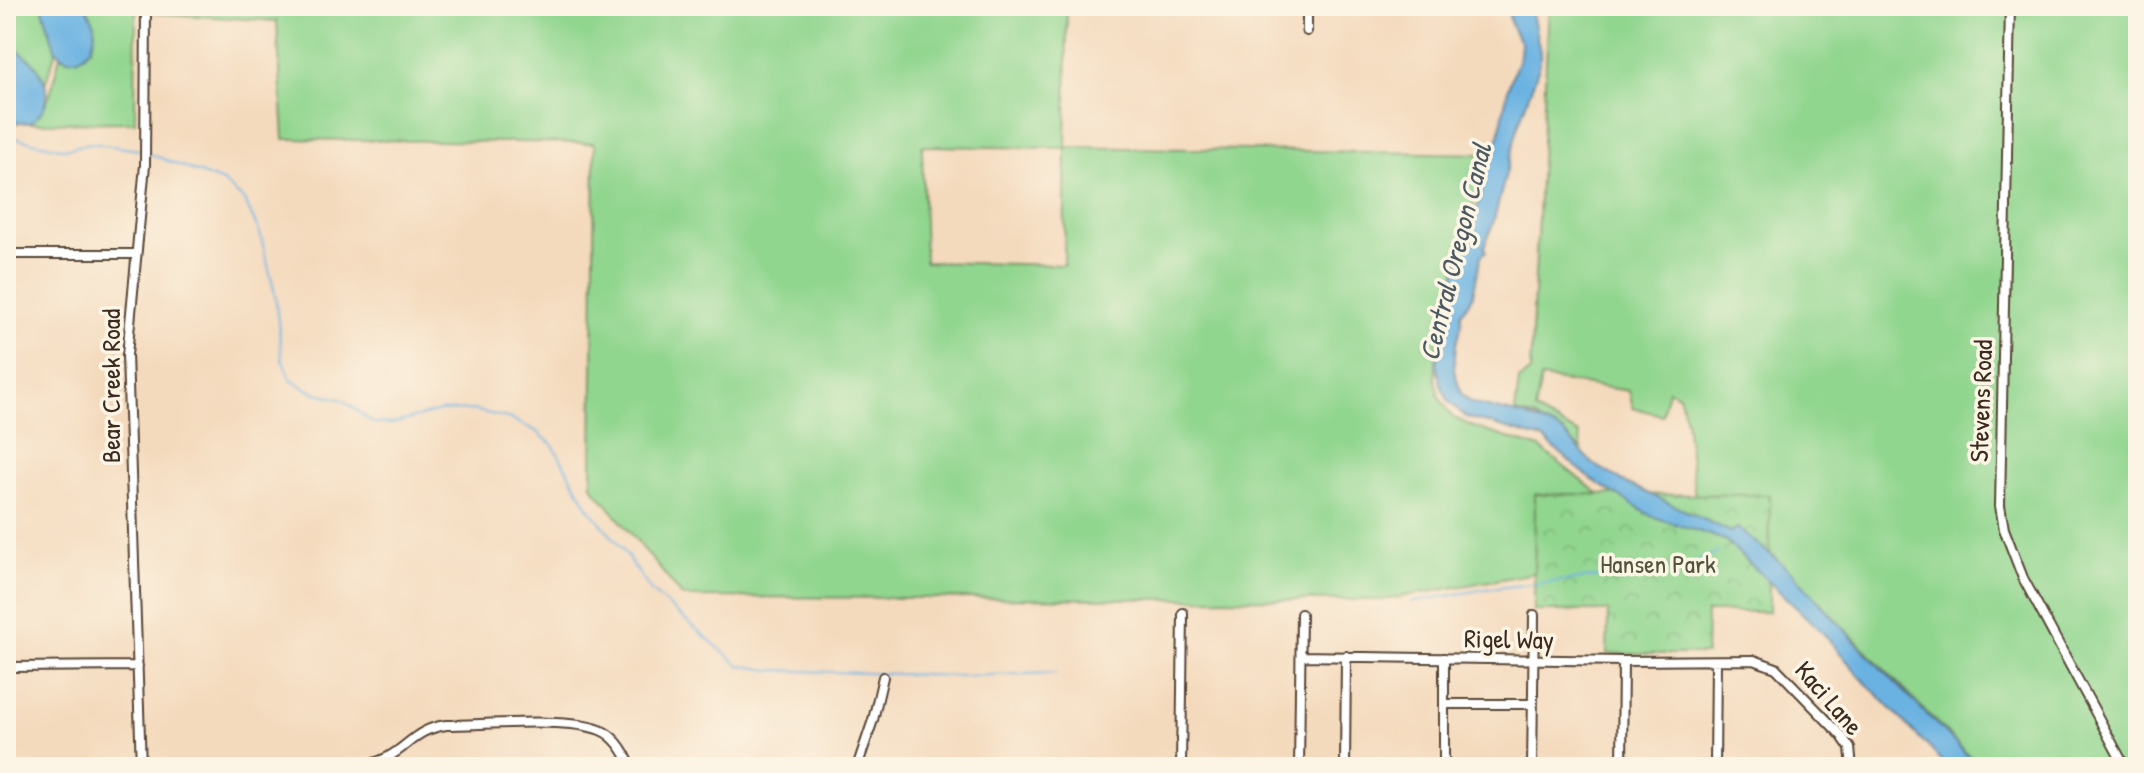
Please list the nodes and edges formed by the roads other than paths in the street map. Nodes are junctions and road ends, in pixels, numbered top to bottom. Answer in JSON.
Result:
{"nodes":[{"id":1,"x":146,"y":6,"type":"edge"},
{"id":2,"x":1307,"y":6,"type":"edge"},
{"id":3,"x":2010,"y":6,"type":"edge"},
{"id":4,"x":1307,"y":31,"type":"dead end"},
{"id":5,"x":6,"y":254,"type":"edge"},
{"id":6,"x":136,"y":254,"type":"junction"},
{"id":7,"x":1183,"y":613,"type":"dead end"},
{"id":8,"x":1301,"y":614,"type":"dead end"},
{"id":9,"x":1534,"y":615,"type":"dead end"},
{"id":10,"x":1301,"y":656,"type":"junction"},
{"id":11,"x":1346,"y":656,"type":"junction"},
{"id":12,"x":1444,"y":658,"type":"junction"},
{"id":13,"x":1534,"y":659,"type":"junction"},
{"id":14,"x":1623,"y":661,"type":"junction"},
{"id":15,"x":1716,"y":661,"type":"junction"},
{"id":16,"x":138,"y":666,"type":"junction"},
{"id":17,"x":6,"y":667,"type":"edge"},
{"id":18,"x":883,"y":677,"type":"dead end"},
{"id":19,"x":1444,"y":704,"type":"junction"},
{"id":20,"x":1533,"y":704,"type":"junction"},
{"id":21,"x":141,"y":767,"type":"edge"},
{"id":22,"x":363,"y":767,"type":"edge"},
{"id":23,"x":631,"y":767,"type":"edge"},
{"id":24,"x":857,"y":767,"type":"edge"},
{"id":25,"x":1181,"y":767,"type":"edge"},
{"id":26,"x":1299,"y":767,"type":"edge"},
{"id":27,"x":1345,"y":767,"type":"edge"},
{"id":28,"x":1444,"y":767,"type":"edge"},
{"id":29,"x":1532,"y":767,"type":"edge"},
{"id":30,"x":1622,"y":767,"type":"edge"},
{"id":31,"x":1715,"y":767,"type":"edge"},
{"id":32,"x":1852,"y":767,"type":"edge"},
{"id":33,"x":2125,"y":767,"type":"edge"}],
"edges":[{"from":1,"to":6,"type":"street","name":"Bear Creek Road"},
{"from":2,"to":4,"type":"street"},
{"from":3,"to":33,"type":"street","name":"Stevens Road"},
{"from":5,"to":6,"type":"street"},
{"from":6,"to":16,"type":"street","name":"Bear Creek Road"},
{"from":7,"to":25,"type":"street"},
{"from":8,"to":10,"type":"street"},
{"from":9,"to":13,"type":"street"},
{"from":10,"to":11,"type":"street","name":"Rigel Way"},
{"from":10,"to":26,"type":"street"},
{"from":11,"to":12,"type":"street","name":"Rigel Way"},
{"from":11,"to":27,"type":"street"},
{"from":12,"to":13,"type":"street","name":"Rigel Way"},
{"from":12,"to":19,"type":"street"},
{"from":13,"to":14,"type":"street","name":"Rigel Way"},
{"from":13,"to":20,"type":"street"},
{"from":14,"to":15,"type":"street","name":"Rigel Way"},
{"from":14,"to":30,"type":"street"},
{"from":15,"to":31,"type":"street"},
{"from":15,"to":32,"type":"street","name":"Kaci Lane"},
{"from":16,"to":17,"type":"street"},
{"from":16,"to":21,"type":"street","name":"Bear Creek Road"},
{"from":18,"to":24,"type":"street"},
{"from":19,"to":20,"type":"street"},
{"from":19,"to":28,"type":"street"},
{"from":20,"to":29,"type":"street"},
{"from":22,"to":23,"type":"street"}]}
